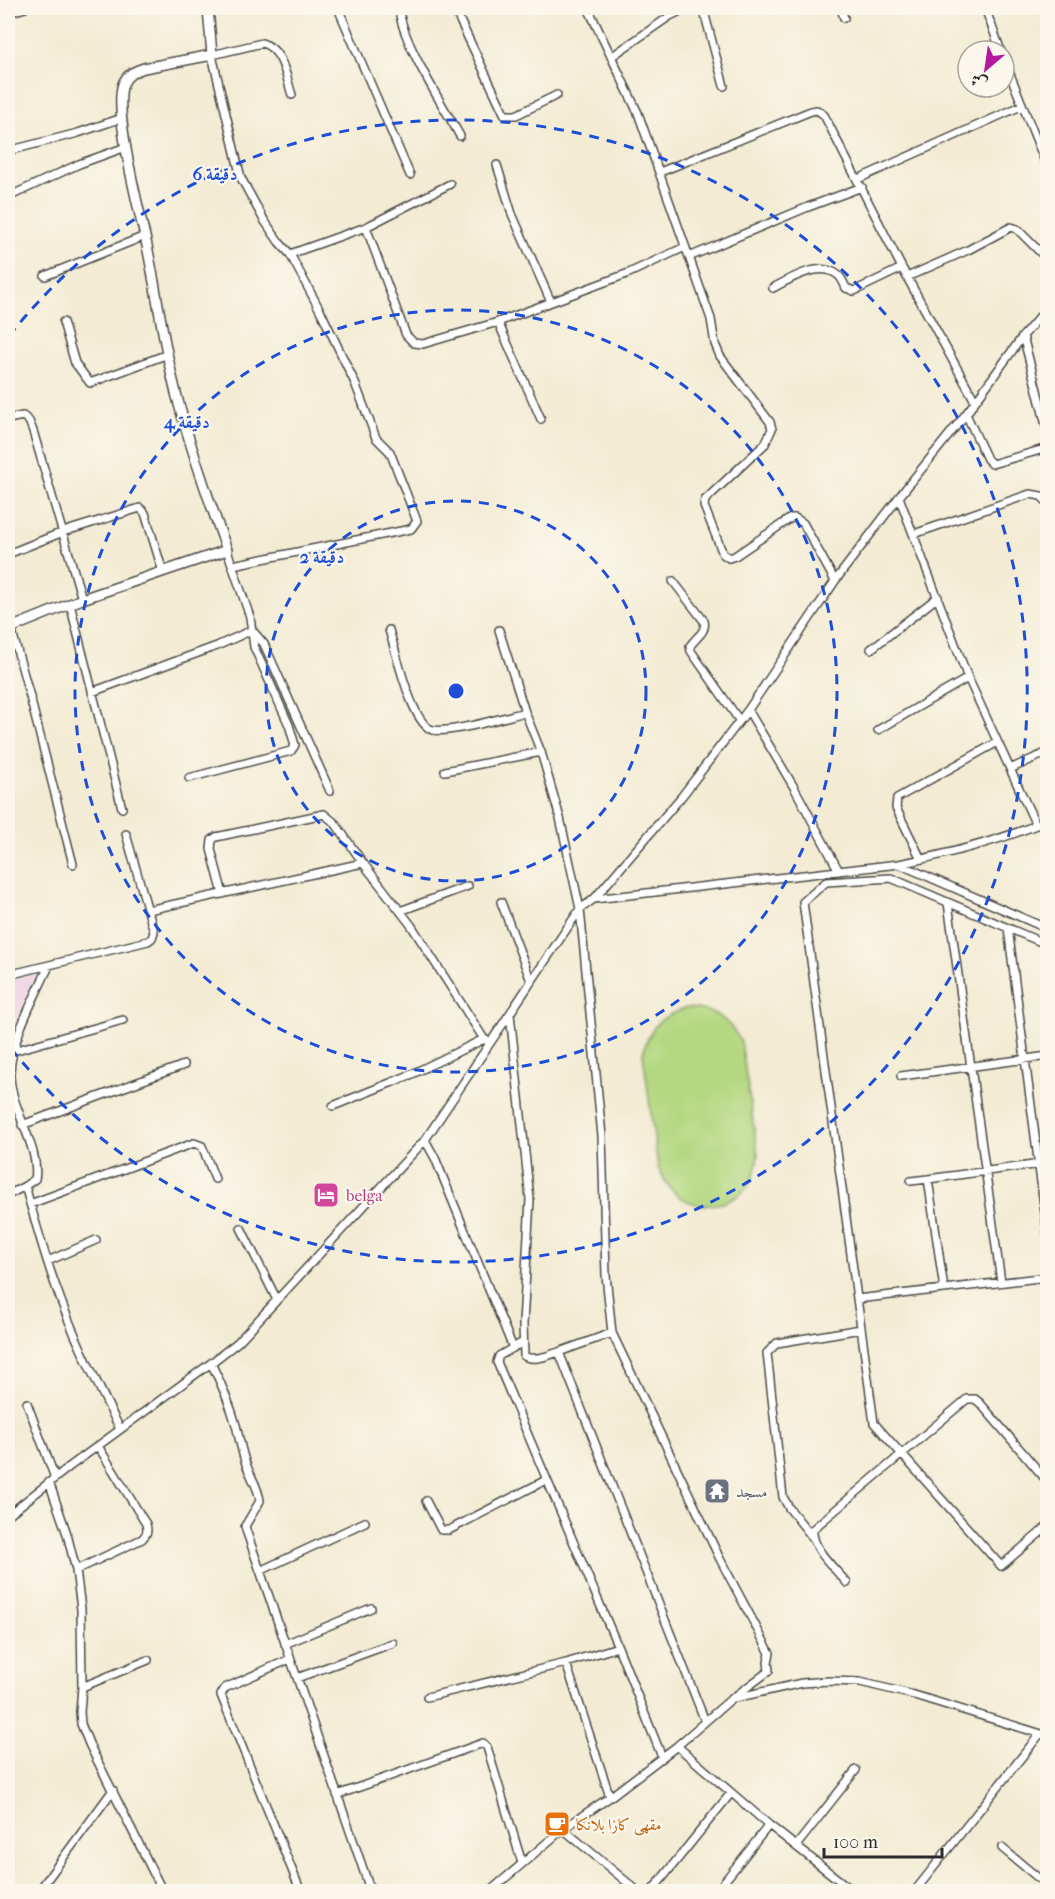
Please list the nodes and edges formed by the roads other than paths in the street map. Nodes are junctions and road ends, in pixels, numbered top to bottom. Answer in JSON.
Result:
{"nodes":[{"id":1,"x":26,"y":8,"type":"edge"},
{"id":2,"x":208,"y":8,"type":"edge"},
{"id":3,"x":338,"y":8,"type":"edge"},
{"id":4,"x":399,"y":8,"type":"edge"},
{"id":5,"x":454,"y":8,"type":"edge"},
{"id":6,"x":588,"y":8,"type":"edge"},
{"id":7,"x":686,"y":8,"type":"edge"},
{"id":8,"x":703,"y":8,"type":"edge"},
{"id":9,"x":841,"y":8,"type":"edge"},
{"id":10,"x":985,"y":8,"type":"edge"},
{"id":11,"x":8,"y":13,"type":"edge"},
{"id":12,"x":844,"y":18,"type":"dead end"},
{"id":13,"x":997,"y":39,"type":"edge"},
{"id":14,"x":212,"y":56,"type":"junction"},
{"id":15,"x":611,"y":57,"type":"junction"},
{"id":16,"x":724,"y":86,"type":"dead end"},
{"id":17,"x":1016,"y":92,"type":"edge"},
{"id":18,"x":292,"y":95,"type":"dead end"},
{"id":19,"x":556,"y":95,"type":"dead end"},
{"id":20,"x":1021,"y":106,"type":"junction"},
{"id":21,"x":122,"y":118,"type":"junction"},
{"id":22,"x":460,"y":136,"type":"dead end"},
{"id":23,"x":126,"y":147,"type":"junction"},
{"id":24,"x":8,"y":151,"type":"edge"},
{"id":25,"x":497,"y":165,"type":"dead end"},
{"id":26,"x":1047,"y":169,"type":"edge"},
{"id":27,"x":660,"y":172,"type":"junction"},
{"id":28,"x":410,"y":175,"type":"dead end"},
{"id":29,"x":858,"y":179,"type":"junction"},
{"id":30,"x":450,"y":184,"type":"dead end"},
{"id":31,"x":862,"y":187,"type":"junction"},
{"id":32,"x":8,"y":197,"type":"edge"},
{"id":33,"x":366,"y":227,"type":"junction"},
{"id":34,"x":145,"y":236,"type":"junction"},
{"id":35,"x":685,"y":247,"type":"junction"},
{"id":36,"x":290,"y":254,"type":"junction"},
{"id":37,"x":689,"y":257,"type":"junction"},
{"id":38,"x":1047,"y":260,"type":"edge"},
{"id":39,"x":902,"y":268,"type":"junction"},
{"id":40,"x":45,"y":276,"type":"dead end"},
{"id":41,"x":907,"y":277,"type":"junction"},
{"id":42,"x":773,"y":288,"type":"dead end"},
{"id":43,"x":551,"y":302,"type":"junction"},
{"id":44,"x":1047,"y":307,"type":"edge"},
{"id":45,"x":63,"y":322,"type":"dead end"},
{"id":46,"x":498,"y":322,"type":"junction"},
{"id":47,"x":1023,"y":336,"type":"junction"},
{"id":48,"x":168,"y":354,"type":"junction"},
{"id":49,"x":975,"y":401,"type":"junction"},
{"id":50,"x":966,"y":414,"type":"junction"},
{"id":51,"x":8,"y":419,"type":"edge"},
{"id":52,"x":541,"y":419,"type":"dead end"},
{"id":53,"x":1047,"y":433,"type":"edge"},
{"id":54,"x":1047,"y":442,"type":"edge"},
{"id":55,"x":898,"y":497,"type":"junction"},
{"id":56,"x":1047,"y":503,"type":"edge"},
{"id":57,"x":63,"y":532,"type":"junction"},
{"id":58,"x":914,"y":534,"type":"junction"},
{"id":59,"x":227,"y":550,"type":"junction"},
{"id":60,"x":8,"y":554,"type":"edge"},
{"id":61,"x":233,"y":566,"type":"junction"},
{"id":62,"x":163,"y":572,"type":"junction"},
{"id":63,"x":673,"y":581,"type":"dead end"},
{"id":64,"x":835,"y":581,"type":"junction"},
{"id":65,"x":938,"y":597,"type":"junction"},
{"id":66,"x":82,"y":599,"type":"junction"},
{"id":67,"x":70,"y":604,"type":"junction"},
{"id":68,"x":9,"y":628,"type":"edge"},
{"id":69,"x":252,"y":630,"type":"junction"},
{"id":70,"x":389,"y":630,"type":"dead end"},
{"id":71,"x":499,"y":630,"type":"dead end"},
{"id":72,"x":872,"y":649,"type":"dead end"},
{"id":73,"x":968,"y":678,"type":"junction"},
{"id":74,"x":92,"y":692,"type":"junction"},
{"id":75,"x":748,"y":710,"type":"junction"},
{"id":76,"x":525,"y":712,"type":"junction"},
{"id":77,"x":739,"y":720,"type":"junction"},
{"id":78,"x":878,"y":730,"type":"dead end"},
{"id":79,"x":996,"y":743,"type":"junction"},
{"id":80,"x":540,"y":752,"type":"junction"},
{"id":81,"x":1047,"y":752,"type":"edge"},
{"id":82,"x":1010,"y":769,"type":"junction"},
{"id":83,"x":445,"y":771,"type":"dead end"},
{"id":84,"x":189,"y":778,"type":"dead end"},
{"id":85,"x":330,"y":791,"type":"dead end"},
{"id":86,"x":122,"y":808,"type":"dead end"},
{"id":87,"x":1047,"y":820,"type":"edge"},
{"id":88,"x":1036,"y":825,"type":"junction"},
{"id":89,"x":126,"y":834,"type":"dead end"},
{"id":90,"x":921,"y":860,"type":"junction"},
{"id":91,"x":363,"y":863,"type":"junction"},
{"id":92,"x":73,"y":864,"type":"dead end"},
{"id":93,"x":898,"y":864,"type":"junction"},
{"id":94,"x":839,"y":871,"type":"junction"},
{"id":95,"x":468,"y":886,"type":"dead end"},
{"id":96,"x":223,"y":894,"type":"junction"},
{"id":97,"x":594,"y":899,"type":"junction"},
{"id":98,"x":501,"y":902,"type":"dead end"},
{"id":99,"x":948,"y":903,"type":"junction"},
{"id":100,"x":580,"y":909,"type":"junction"},
{"id":101,"x":148,"y":910,"type":"junction"},
{"id":102,"x":400,"y":911,"type":"junction"},
{"id":103,"x":1008,"y":928,"type":"junction"},
{"id":104,"x":1047,"y":929,"type":"edge"},
{"id":105,"x":1047,"y":945,"type":"edge"},
{"id":106,"x":49,"y":966,"type":"junction"},
{"id":107,"x":8,"y":975,"type":"edge"},
{"id":108,"x":531,"y":981,"type":"junction"},
{"id":109,"x":510,"y":1014,"type":"junction"},
{"id":110,"x":123,"y":1020,"type":"dead end"},
{"id":111,"x":487,"y":1041,"type":"junction"},
{"id":112,"x":13,"y":1051,"type":"junction"},
{"id":113,"x":1047,"y":1056,"type":"edge"},
{"id":114,"x":1025,"y":1059,"type":"junction"},
{"id":115,"x":184,"y":1065,"type":"dead end"},
{"id":116,"x":971,"y":1067,"type":"junction"},
{"id":117,"x":901,"y":1077,"type":"dead end"},
{"id":118,"x":333,"y":1106,"type":"dead end"},
{"id":119,"x":22,"y":1125,"type":"junction"},
{"id":120,"x":425,"y":1140,"type":"junction"},
{"id":121,"x":1047,"y":1163,"type":"edge"},
{"id":122,"x":1038,"y":1164,"type":"junction"},
{"id":123,"x":985,"y":1171,"type":"junction"},
{"id":124,"x":215,"y":1179,"type":"dead end"},
{"id":125,"x":928,"y":1179,"type":"junction"},
{"id":126,"x":911,"y":1181,"type":"dead end"},
{"id":127,"x":25,"y":1186,"type":"junction"},
{"id":128,"x":8,"y":1195,"type":"edge"},
{"id":129,"x":30,"y":1204,"type":"junction"},
{"id":130,"x":241,"y":1228,"type":"dead end"},
{"id":131,"x":1047,"y":1236,"type":"edge"},
{"id":132,"x":96,"y":1240,"type":"dead end"},
{"id":133,"x":48,"y":1261,"type":"junction"},
{"id":134,"x":1047,"y":1277,"type":"edge"},
{"id":135,"x":1001,"y":1282,"type":"junction"},
{"id":136,"x":944,"y":1289,"type":"junction"},
{"id":137,"x":857,"y":1299,"type":"junction"},
{"id":138,"x":277,"y":1300,"type":"junction"},
{"id":139,"x":861,"y":1329,"type":"junction"},
{"id":140,"x":612,"y":1333,"type":"junction"},
{"id":141,"x":523,"y":1342,"type":"junction"},
{"id":142,"x":513,"y":1348,"type":"junction"},
{"id":143,"x":559,"y":1352,"type":"junction"},
{"id":144,"x":212,"y":1363,"type":"junction"},
{"id":145,"x":27,"y":1403,"type":"dead end"},
{"id":146,"x":120,"y":1429,"type":"junction"},
{"id":147,"x":98,"y":1446,"type":"junction"},
{"id":148,"x":901,"y":1456,"type":"junction"},
{"id":149,"x":52,"y":1480,"type":"junction"},
{"id":150,"x":546,"y":1480,"type":"junction"},
{"id":151,"x":1047,"y":1482,"type":"edge"},
{"id":152,"x":426,"y":1501,"type":"dead end"},
{"id":153,"x":8,"y":1515,"type":"edge"},
{"id":154,"x":365,"y":1522,"type":"dead end"},
{"id":155,"x":1047,"y":1526,"type":"edge"},
{"id":156,"x":813,"y":1538,"type":"junction"},
{"id":157,"x":76,"y":1570,"type":"junction"},
{"id":158,"x":260,"y":1570,"type":"junction"},
{"id":159,"x":847,"y":1582,"type":"dead end"},
{"id":160,"x":371,"y":1608,"type":"dead end"},
{"id":161,"x":393,"y":1643,"type":"dead end"},
{"id":162,"x":285,"y":1644,"type":"junction"},
{"id":163,"x":618,"y":1647,"type":"junction"},
{"id":164,"x":290,"y":1659,"type":"junction"},
{"id":165,"x":148,"y":1660,"type":"dead end"},
{"id":166,"x":566,"y":1663,"type":"junction"},
{"id":167,"x":297,"y":1678,"type":"junction"},
{"id":168,"x":82,"y":1687,"type":"junction"},
{"id":169,"x":427,"y":1697,"type":"dead end"},
{"id":170,"x":730,"y":1700,"type":"junction"},
{"id":171,"x":705,"y":1721,"type":"junction"},
{"id":172,"x":1044,"y":1735,"type":"edge"},
{"id":173,"x":677,"y":1746,"type":"junction"},
{"id":174,"x":662,"y":1757,"type":"junction"},
{"id":175,"x":855,"y":1770,"type":"dead end"},
{"id":176,"x":113,"y":1790,"type":"junction"},
{"id":177,"x":731,"y":1794,"type":"junction"},
{"id":178,"x":338,"y":1795,"type":"junction"},
{"id":179,"x":610,"y":1797,"type":"junction"},
{"id":180,"x":769,"y":1825,"type":"junction"},
{"id":181,"x":563,"y":1829,"type":"junction"},
{"id":182,"x":796,"y":1846,"type":"junction"},
{"id":183,"x":1002,"y":1848,"type":"dead end"},
{"id":184,"x":522,"y":1863,"type":"junction"},
{"id":185,"x":1047,"y":1886,"type":"edge"},
{"id":186,"x":634,"y":1888,"type":"dead end"},
{"id":187,"x":38,"y":1892,"type":"edge"},
{"id":188,"x":163,"y":1892,"type":"edge"},
{"id":189,"x":301,"y":1892,"type":"edge"},
{"id":190,"x":371,"y":1892,"type":"edge"},
{"id":191,"x":489,"y":1892,"type":"edge"},
{"id":192,"x":651,"y":1892,"type":"edge"},
{"id":193,"x":716,"y":1892,"type":"edge"},
{"id":194,"x":854,"y":1892,"type":"edge"},
{"id":195,"x":914,"y":1892,"type":"edge"}],
"edges":[{"from":1,"to":11,"type":"street"},
{"from":2,"to":14,"type":"street"},
{"from":3,"to":28,"type":"street"},
{"from":4,"to":22,"type":"street"},
{"from":5,"to":19,"type":"street"},
{"from":6,"to":15,"type":"street"},
{"from":7,"to":15,"type":"street"},
{"from":8,"to":16,"type":"street"},
{"from":9,"to":12,"type":"street"},
{"from":10,"to":13,"type":"street"},
{"from":14,"to":18,"type":"street"},
{"from":14,"to":21,"type":"street"},
{"from":14,"to":36,"type":"street"},
{"from":15,"to":27,"type":"street"},
{"from":17,"to":20,"type":"street"},
{"from":20,"to":26,"type":"street"},
{"from":20,"to":29,"type":"street"},
{"from":21,"to":23,"type":"street"},
{"from":21,"to":24,"type":"street"},
{"from":23,"to":32,"type":"street"},
{"from":23,"to":34,"type":"street"},
{"from":25,"to":43,"type":"street"},
{"from":27,"to":29,"type":"street"},
{"from":27,"to":35,"type":"street"},
{"from":29,"to":31,"type":"street"},
{"from":30,"to":33,"type":"street"},
{"from":31,"to":37,"type":"street"},
{"from":31,"to":39,"type":"street"},
{"from":33,"to":36,"type":"street"},
{"from":33,"to":46,"type":"street"},
{"from":34,"to":40,"type":"street"},
{"from":34,"to":48,"type":"street"},
{"from":35,"to":37,"type":"street"},
{"from":35,"to":43,"type":"street"},
{"from":36,"to":61,"type":"street"},
{"from":37,"to":64,"type":"street"},
{"from":38,"to":41,"type":"street"},
{"from":39,"to":41,"type":"street"},
{"from":39,"to":42,"type":"street"},
{"from":41,"to":49,"type":"street"},
{"from":43,"to":46,"type":"street"},
{"from":44,"to":47,"type":"street"},
{"from":45,"to":48,"type":"street"},
{"from":46,"to":52,"type":"street"},
{"from":47,"to":49,"type":"street"},
{"from":47,"to":53,"type":"street"},
{"from":48,"to":59,"type":"street"},
{"from":49,"to":50,"type":"street"},
{"from":50,"to":54,"type":"street"},
{"from":50,"to":55,"type":"street"},
{"from":51,"to":57,"type":"street"},
{"from":55,"to":58,"type":"street"},
{"from":55,"to":64,"type":"street"},
{"from":56,"to":58,"type":"street"},
{"from":57,"to":60,"type":"street"},
{"from":57,"to":62,"type":"street"},
{"from":57,"to":66,"type":"street"},
{"from":58,"to":65,"type":"street"},
{"from":59,"to":61,"type":"street"},
{"from":59,"to":62,"type":"street"},
{"from":61,"to":69,"type":"street"},
{"from":62,"to":66,"type":"street"},
{"from":63,"to":77,"type":"street"},
{"from":64,"to":75,"type":"street"},
{"from":65,"to":72,"type":"street"},
{"from":65,"to":73,"type":"street"},
{"from":66,"to":67,"type":"street"},
{"from":67,"to":68,"type":"street"},
{"from":67,"to":74,"type":"street"},
{"from":68,"to":92,"type":"street"},
{"from":69,"to":74,"type":"street"},
{"from":69,"to":84,"type":"street"},
{"from":69,"to":85,"type":"street"},
{"from":70,"to":76,"type":"street"},
{"from":71,"to":76,"type":"street"},
{"from":73,"to":78,"type":"street"},
{"from":73,"to":79,"type":"street"},
{"from":74,"to":86,"type":"street"},
{"from":75,"to":77,"type":"street"},
{"from":75,"to":94,"type":"street"},
{"from":76,"to":80,"type":"street"},
{"from":77,"to":97,"type":"street"},
{"from":79,"to":82,"type":"street"},
{"from":79,"to":90,"type":"street"},
{"from":80,"to":83,"type":"street"},
{"from":80,"to":100,"type":"street"},
{"from":81,"to":82,"type":"street"},
{"from":82,"to":88,"type":"street"},
{"from":87,"to":88,"type":"street"},
{"from":88,"to":90,"type":"street"},
{"from":89,"to":101,"type":"street"},
{"from":90,"to":93,"type":"street"},
{"from":91,"to":96,"type":"street"},
{"from":91,"to":96,"type":"street"},
{"from":91,"to":102,"type":"street"},
{"from":93,"to":94,"type":"street"},
{"from":93,"to":104,"type":"street"},
{"from":94,"to":97,"type":"street"},
{"from":95,"to":102,"type":"street"},
{"from":96,"to":101,"type":"street"},
{"from":97,"to":100,"type":"street"},
{"from":98,"to":108,"type":"street"},
{"from":99,"to":103,"type":"street"},
{"from":99,"to":116,"type":"street"},
{"from":99,"to":137,"type":"street"},
{"from":100,"to":108,"type":"street"},
{"from":100,"to":140,"type":"street"},
{"from":101,"to":106,"type":"street"},
{"from":102,"to":111,"type":"street"},
{"from":103,"to":105,"type":"street"},
{"from":103,"to":114,"type":"street"},
{"from":106,"to":107,"type":"street"},
{"from":106,"to":112,"type":"street"},
{"from":108,"to":109,"type":"street"},
{"from":109,"to":111,"type":"street"},
{"from":109,"to":141,"type":"street"},
{"from":110,"to":112,"type":"street"},
{"from":111,"to":118,"type":"street"},
{"from":111,"to":120,"type":"street"},
{"from":112,"to":119,"type":"street"},
{"from":113,"to":114,"type":"street"},
{"from":114,"to":116,"type":"street"},
{"from":114,"to":122,"type":"street"},
{"from":115,"to":119,"type":"street"},
{"from":116,"to":117,"type":"street"},
{"from":116,"to":123,"type":"street"},
{"from":119,"to":127,"type":"street"},
{"from":120,"to":138,"type":"street"},
{"from":120,"to":142,"type":"street"},
{"from":121,"to":122,"type":"street"},
{"from":122,"to":123,"type":"street"},
{"from":122,"to":131,"type":"street"},
{"from":123,"to":125,"type":"street"},
{"from":123,"to":135,"type":"street"},
{"from":124,"to":129,"type":"street"},
{"from":125,"to":126,"type":"street"},
{"from":125,"to":136,"type":"street"},
{"from":127,"to":128,"type":"street"},
{"from":127,"to":129,"type":"street"},
{"from":129,"to":133,"type":"street"},
{"from":130,"to":138,"type":"street"},
{"from":132,"to":133,"type":"street"},
{"from":133,"to":146,"type":"street"},
{"from":134,"to":135,"type":"street"},
{"from":135,"to":136,"type":"street"},
{"from":136,"to":137,"type":"street"},
{"from":137,"to":139,"type":"street"},
{"from":138,"to":144,"type":"street"},
{"from":139,"to":148,"type":"street"},
{"from":139,"to":156,"type":"street"},
{"from":140,"to":143,"type":"street"},
{"from":140,"to":170,"type":"street"},
{"from":141,"to":142,"type":"street"},
{"from":141,"to":143,"type":"street"},
{"from":142,"to":150,"type":"street"},
{"from":143,"to":171,"type":"street"},
{"from":144,"to":146,"type":"street"},
{"from":144,"to":158,"type":"street"},
{"from":145,"to":149,"type":"street"},
{"from":146,"to":147,"type":"street"},
{"from":147,"to":149,"type":"street"},
{"from":147,"to":157,"type":"street"},
{"from":148,"to":151,"type":"street"},
{"from":148,"to":155,"type":"street"},
{"from":148,"to":156,"type":"street"},
{"from":149,"to":153,"type":"street"},
{"from":149,"to":157,"type":"street"},
{"from":150,"to":152,"type":"street"},
{"from":150,"to":163,"type":"street"},
{"from":154,"to":158,"type":"street"},
{"from":156,"to":159,"type":"street"},
{"from":157,"to":168,"type":"street"},
{"from":158,"to":162,"type":"street"},
{"from":160,"to":162,"type":"street"},
{"from":161,"to":167,"type":"street"},
{"from":162,"to":164,"type":"street"},
{"from":163,"to":166,"type":"street"},
{"from":163,"to":174,"type":"street"},
{"from":164,"to":167,"type":"street"},
{"from":164,"to":189,"type":"street"},
{"from":165,"to":168,"type":"street"},
{"from":166,"to":169,"type":"street"},
{"from":166,"to":179,"type":"street"},
{"from":167,"to":178,"type":"street"},
{"from":168,"to":176,"type":"street"},
{"from":170,"to":171,"type":"street"},
{"from":170,"to":172,"type":"street"},
{"from":171,"to":173,"type":"street"},
{"from":172,"to":195,"type":"street"},
{"from":173,"to":174,"type":"street"},
{"from":173,"to":177,"type":"street"},
{"from":174,"to":179,"type":"street"},
{"from":175,"to":182,"type":"street"},
{"from":176,"to":187,"type":"street"},
{"from":176,"to":188,"type":"street"},
{"from":177,"to":180,"type":"street"},
{"from":177,"to":192,"type":"street"},
{"from":178,"to":184,"type":"street"},
{"from":178,"to":190,"type":"street"},
{"from":179,"to":181,"type":"street"},
{"from":180,"to":182,"type":"street"},
{"from":180,"to":193,"type":"street"},
{"from":181,"to":184,"type":"street"},
{"from":181,"to":186,"type":"street"},
{"from":182,"to":194,"type":"street"},
{"from":183,"to":185,"type":"street"},
{"from":184,"to":191,"type":"street"}]}
